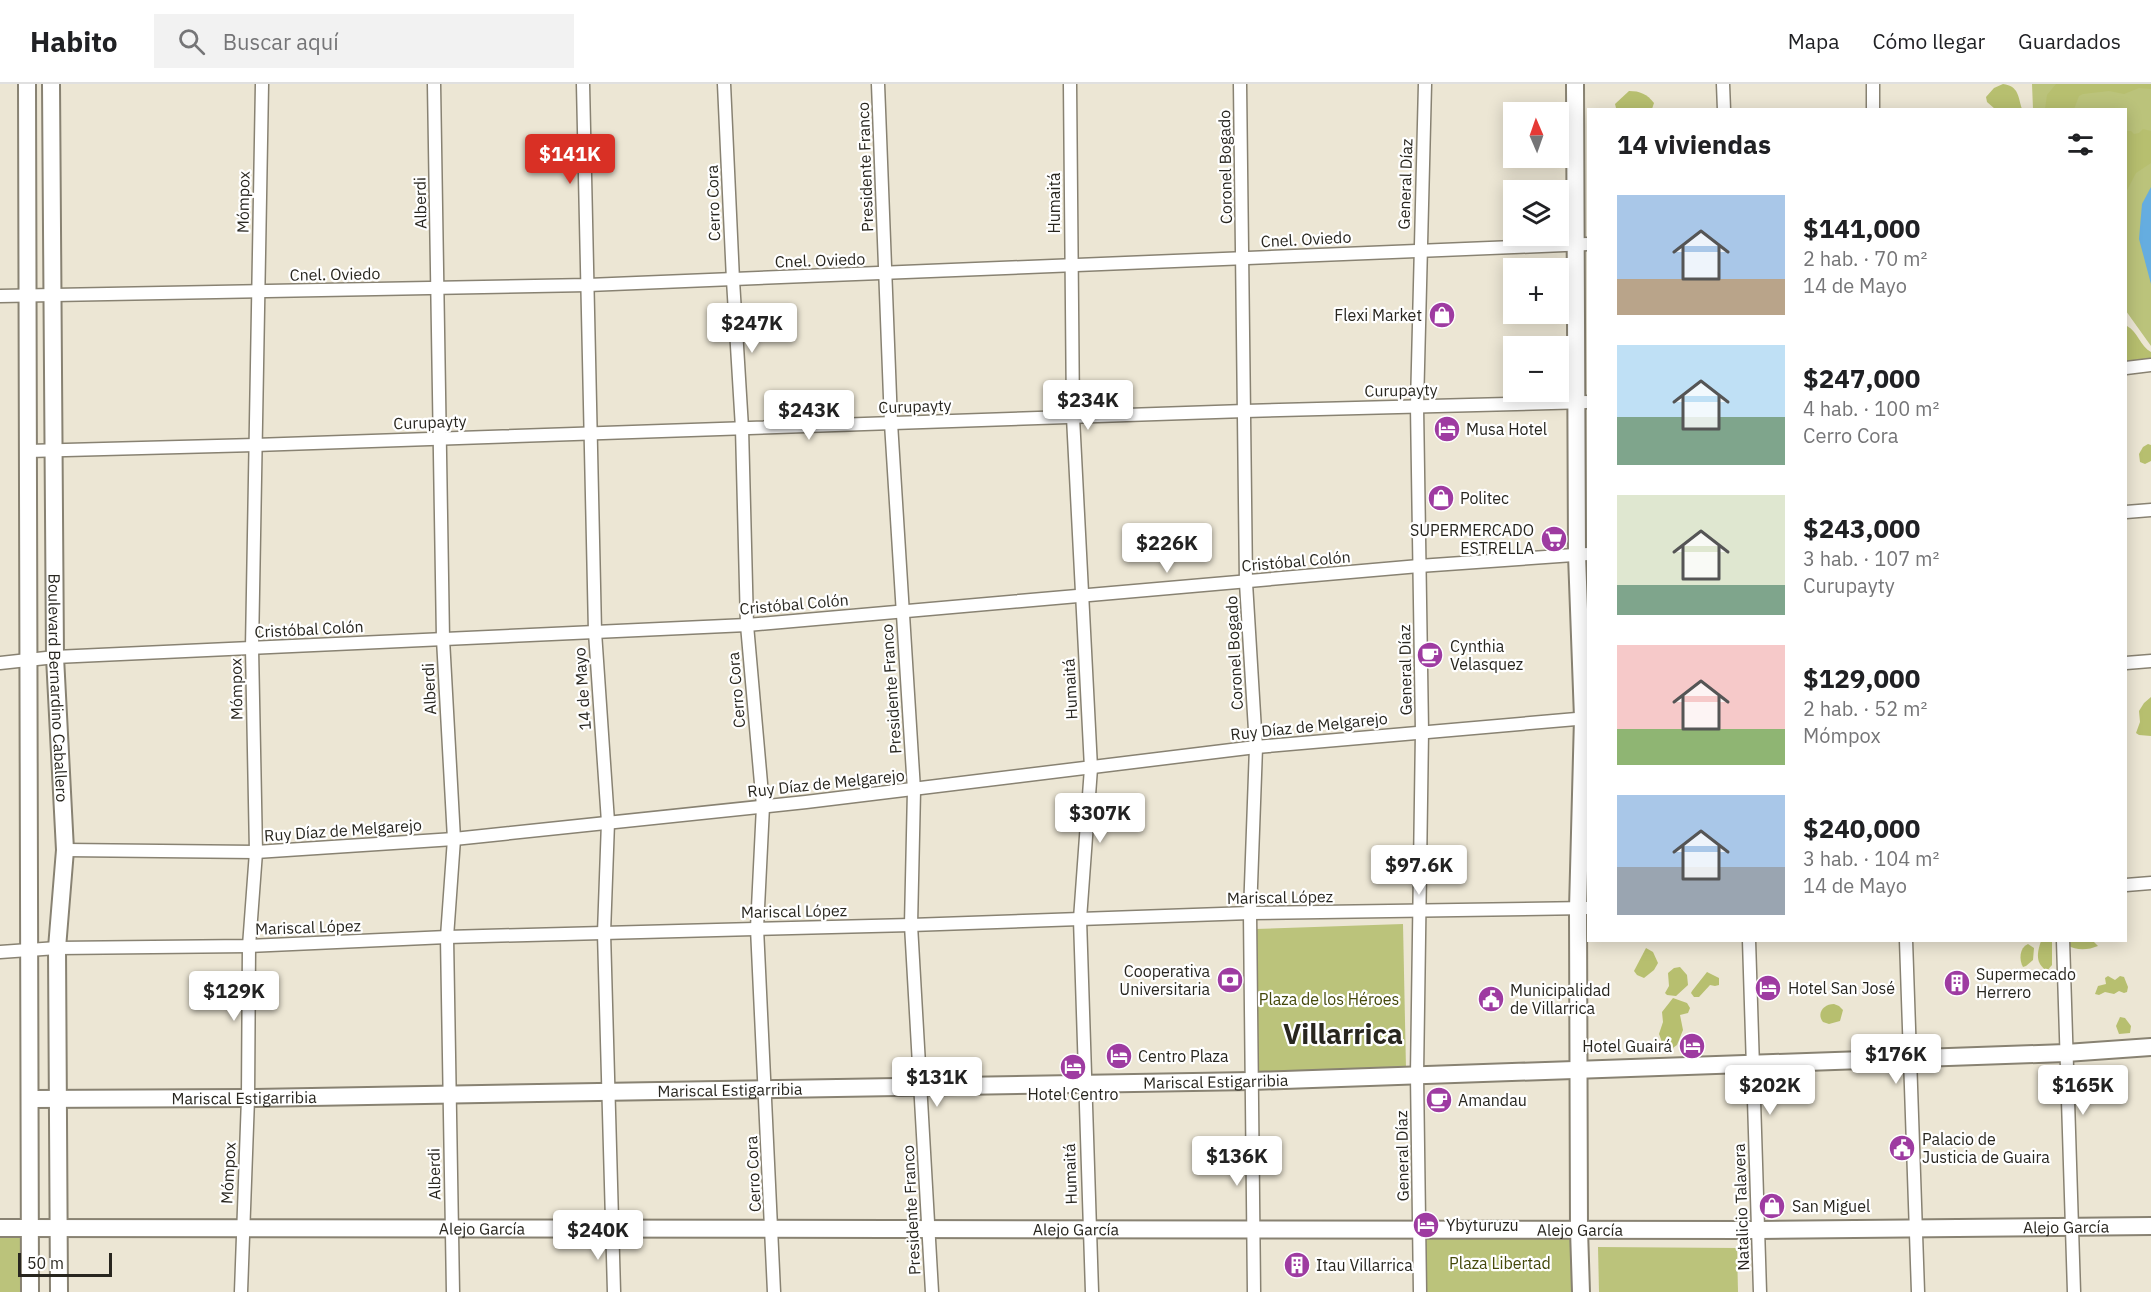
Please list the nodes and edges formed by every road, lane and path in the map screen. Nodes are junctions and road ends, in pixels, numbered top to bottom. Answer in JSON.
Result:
{"nodes":[{"id":1,"x":27,"y":84,"type":"edge"},
{"id":2,"x":51,"y":84,"type":"edge"},
{"id":3,"x":262,"y":84,"type":"edge"},
{"id":4,"x":434,"y":84,"type":"edge"},
{"id":5,"x":583,"y":84,"type":"edge"},
{"id":6,"x":724,"y":84,"type":"edge"},
{"id":7,"x":878,"y":84,"type":"edge"},
{"id":8,"x":1070,"y":84,"type":"edge"},
{"id":9,"x":1240,"y":84,"type":"edge"},
{"id":10,"x":1425,"y":84,"type":"edge"},
{"id":11,"x":1575,"y":84,"type":"edge"},
{"id":12,"x":1723,"y":84,"type":"edge"},
{"id":13,"x":1873,"y":84,"type":"edge"},
{"id":14,"x":1724,"y":108,"type":"edge"},
{"id":15,"x":1874,"y":108,"type":"edge"},
{"id":16,"x":1582,"y":244,"type":"edge"},
{"id":17,"x":1420,"y":250,"type":"junction"},
{"id":18,"x":1243,"y":258,"type":"junction"},
{"id":19,"x":1071,"y":266,"type":"junction"},
{"id":20,"x":886,"y":273,"type":"junction"},
{"id":21,"x":733,"y":280,"type":"junction"},
{"id":22,"x":588,"y":285,"type":"junction"},
{"id":23,"x":437,"y":289,"type":"junction"},
{"id":24,"x":257,"y":291,"type":"junction"},
{"id":25,"x":27,"y":295,"type":"junction"},
{"id":26,"x":53,"y":295,"type":"junction"},
{"id":27,"x":0,"y":296,"type":"edge"},
{"id":28,"x":2151,"y":365,"type":"edge"},
{"id":29,"x":2127,"y":368,"type":"edge"},
{"id":30,"x":1582,"y":403,"type":"edge"},
{"id":31,"x":1417,"y":406,"type":"junction"},
{"id":32,"x":1245,"y":411,"type":"junction"},
{"id":33,"x":1073,"y":417,"type":"junction"},
{"id":34,"x":891,"y":423,"type":"junction"},
{"id":35,"x":742,"y":428,"type":"junction"},
{"id":36,"x":589,"y":434,"type":"junction"},
{"id":37,"x":440,"y":438,"type":"junction"},
{"id":38,"x":255,"y":445,"type":"junction"},
{"id":39,"x":54,"y":450,"type":"junction"},
{"id":40,"x":28,"y":451,"type":"junction"},
{"id":41,"x":2151,"y":510,"type":"edge"},
{"id":42,"x":2127,"y":512,"type":"edge"},
{"id":43,"x":1583,"y":554,"type":"edge"},
{"id":44,"x":1419,"y":566,"type":"junction"},
{"id":45,"x":1246,"y":582,"type":"junction"},
{"id":46,"x":1081,"y":597,"type":"junction"},
{"id":47,"x":902,"y":612,"type":"junction"},
{"id":48,"x":747,"y":625,"type":"junction"},
{"id":49,"x":595,"y":632,"type":"junction"},
{"id":50,"x":443,"y":639,"type":"junction"},
{"id":51,"x":252,"y":648,"type":"junction"},
{"id":52,"x":55,"y":657,"type":"junction"},
{"id":53,"x":2151,"y":661,"type":"edge"},
{"id":54,"x":28,"y":662,"type":"junction"},
{"id":55,"x":0,"y":663,"type":"edge"},
{"id":56,"x":2127,"y":663,"type":"edge"},
{"id":57,"x":1586,"y":718,"type":"edge"},
{"id":58,"x":1422,"y":731,"type":"junction"},
{"id":59,"x":1256,"y":747,"type":"junction"},
{"id":60,"x":1091,"y":768,"type":"junction"},
{"id":61,"x":914,"y":790,"type":"junction"},
{"id":62,"x":763,"y":806,"type":"junction"},
{"id":63,"x":608,"y":822,"type":"junction"},
{"id":64,"x":454,"y":839,"type":"junction"},
{"id":65,"x":65,"y":850,"type":"junction"},
{"id":66,"x":256,"y":852,"type":"junction"},
{"id":67,"x":2151,"y":883,"type":"edge"},
{"id":68,"x":2127,"y":885,"type":"edge"},
{"id":69,"x":1583,"y":908,"type":"edge"},
{"id":70,"x":1419,"y":911,"type":"junction"},
{"id":71,"x":1250,"y":914,"type":"junction"},
{"id":72,"x":1080,"y":919,"type":"junction"},
{"id":73,"x":911,"y":925,"type":"junction"},
{"id":74,"x":758,"y":928,"type":"junction"},
{"id":75,"x":604,"y":933,"type":"junction"},
{"id":76,"x":447,"y":937,"type":"junction"},
{"id":77,"x":1749,"y":942,"type":"edge"},
{"id":78,"x":1906,"y":942,"type":"edge"},
{"id":79,"x":2063,"y":942,"type":"edge"},
{"id":80,"x":249,"y":946,"type":"junction"},
{"id":81,"x":57,"y":948,"type":"junction"},
{"id":82,"x":29,"y":951,"type":"junction"},
{"id":83,"x":0,"y":952,"type":"edge"},
{"id":84,"x":2151,"y":1047,"type":"edge"},
{"id":85,"x":2066,"y":1053,"type":"junction"},
{"id":86,"x":1910,"y":1058,"type":"junction"},
{"id":87,"x":1753,"y":1064,"type":"junction"},
{"id":88,"x":1578,"y":1069,"type":"junction"},
{"id":89,"x":1417,"y":1075,"type":"junction"},
{"id":90,"x":1252,"y":1081,"type":"junction"},
{"id":91,"x":1084,"y":1084,"type":"junction"},
{"id":92,"x":920,"y":1086,"type":"junction"},
{"id":93,"x":765,"y":1089,"type":"junction"},
{"id":94,"x":608,"y":1092,"type":"junction"},
{"id":95,"x":450,"y":1094,"type":"junction"},
{"id":96,"x":248,"y":1098,"type":"junction"},
{"id":97,"x":30,"y":1099,"type":"junction"},
{"id":98,"x":58,"y":1100,"type":"junction"},
{"id":99,"x":2151,"y":1226,"type":"edge"},
{"id":100,"x":242,"y":1227,"type":"junction"},
{"id":101,"x":2071,"y":1227,"type":"junction"},
{"id":102,"x":0,"y":1228,"type":"edge"},
{"id":103,"x":30,"y":1228,"type":"junction"},
{"id":104,"x":59,"y":1228,"type":"junction"},
{"id":105,"x":452,"y":1228,"type":"junction"},
{"id":106,"x":612,"y":1228,"type":"junction"},
{"id":107,"x":1916,"y":1228,"type":"junction"},
{"id":108,"x":772,"y":1229,"type":"junction"},
{"id":109,"x":929,"y":1229,"type":"junction"},
{"id":110,"x":1089,"y":1229,"type":"junction"},
{"id":111,"x":1252,"y":1229,"type":"junction"},
{"id":112,"x":1420,"y":1230,"type":"junction"},
{"id":113,"x":1579,"y":1230,"type":"junction"},
{"id":114,"x":1758,"y":1230,"type":"junction"},
{"id":115,"x":30,"y":1292,"type":"edge"},
{"id":116,"x":59,"y":1292,"type":"edge"},
{"id":117,"x":241,"y":1292,"type":"edge"},
{"id":118,"x":453,"y":1292,"type":"edge"},
{"id":119,"x":614,"y":1292,"type":"edge"},
{"id":120,"x":774,"y":1292,"type":"edge"},
{"id":121,"x":932,"y":1292,"type":"edge"},
{"id":122,"x":1092,"y":1292,"type":"edge"},
{"id":123,"x":1254,"y":1292,"type":"edge"},
{"id":124,"x":1420,"y":1292,"type":"edge"},
{"id":125,"x":1581,"y":1292,"type":"edge"},
{"id":126,"x":1760,"y":1292,"type":"edge"},
{"id":127,"x":1918,"y":1292,"type":"edge"},
{"id":128,"x":2074,"y":1292,"type":"edge"}],
"edges":[{"from":1,"to":25,"type":"main road","name":"Boulevard Bernardino Caballero"},
{"from":2,"to":26,"type":"main road","name":"Boulevard Bernardino Caballero"},
{"from":3,"to":24,"type":"street","name":"Mómpox"},
{"from":4,"to":23,"type":"street","name":"Alberdi"},
{"from":5,"to":22,"type":"street","name":"14 de Mayo"},
{"from":6,"to":21,"type":"street","name":"Cerro Cora"},
{"from":7,"to":20,"type":"street","name":"Presidente Franco"},
{"from":8,"to":19,"type":"street","name":"Humaitá"},
{"from":9,"to":18,"type":"street","name":"Coronel Bogado"},
{"from":10,"to":17,"type":"street","name":"General Díaz"},
{"from":11,"to":16,"type":"main road"},
{"from":12,"to":14,"type":"street"},
{"from":13,"to":15,"type":"street"},
{"from":16,"to":17,"type":"street","name":"Cnel. Oviedo"},
{"from":16,"to":30,"type":"main road"},
{"from":17,"to":18,"type":"street","name":"Cnel. Oviedo"},
{"from":17,"to":31,"type":"street","name":"General Díaz"},
{"from":18,"to":19,"type":"street","name":"Cnel. Oviedo"},
{"from":18,"to":32,"type":"street","name":"Coronel Bogado"},
{"from":19,"to":20,"type":"street","name":"Cnel. Oviedo"},
{"from":19,"to":33,"type":"street","name":"Humaitá"},
{"from":20,"to":21,"type":"street","name":"Cnel. Oviedo"},
{"from":20,"to":34,"type":"street","name":"Presidente Franco"},
{"from":21,"to":22,"type":"street","name":"Cnel. Oviedo"},
{"from":21,"to":35,"type":"street","name":"Cerro Cora"},
{"from":22,"to":23,"type":"street","name":"Cnel. Oviedo"},
{"from":22,"to":36,"type":"street","name":"14 de Mayo"},
{"from":23,"to":24,"type":"street","name":"Cnel. Oviedo"},
{"from":23,"to":37,"type":"street","name":"Alberdi"},
{"from":24,"to":26,"type":"street","name":"Cnel. Oviedo"},
{"from":24,"to":38,"type":"street","name":"Mómpox"},
{"from":25,"to":26,"type":"street","name":"Cnel. Oviedo"},
{"from":25,"to":27,"type":"street","name":"Cnel. Oviedo"},
{"from":25,"to":40,"type":"main road","name":"Boulevard Bernardino Caballero"},
{"from":26,"to":39,"type":"main road","name":"Boulevard Bernardino Caballero"},
{"from":28,"to":29,"type":"street"},
{"from":30,"to":31,"type":"street","name":"Curupayty"},
{"from":30,"to":43,"type":"main road"},
{"from":31,"to":32,"type":"street","name":"Curupayty"},
{"from":31,"to":44,"type":"street","name":"General Díaz"},
{"from":32,"to":33,"type":"street","name":"Curupayty"},
{"from":32,"to":45,"type":"street","name":"Coronel Bogado"},
{"from":33,"to":34,"type":"street","name":"Curupayty"},
{"from":33,"to":46,"type":"street","name":"Humaitá"},
{"from":34,"to":35,"type":"street","name":"Curupayty"},
{"from":34,"to":47,"type":"street","name":"Presidente Franco"},
{"from":35,"to":36,"type":"street","name":"Curupayty"},
{"from":35,"to":48,"type":"street","name":"Cerro Cora"},
{"from":36,"to":37,"type":"street","name":"Curupayty"},
{"from":36,"to":49,"type":"street","name":"14 de Mayo"},
{"from":37,"to":38,"type":"street","name":"Curupayty"},
{"from":37,"to":50,"type":"street","name":"Alberdi"},
{"from":38,"to":39,"type":"street","name":"Curupayty"},
{"from":38,"to":51,"type":"street","name":"Mómpox"},
{"from":39,"to":40,"type":"street","name":"Curupayty"},
{"from":39,"to":52,"type":"main road","name":"Boulevard Bernardino Caballero"},
{"from":40,"to":54,"type":"main road","name":"Boulevard Bernardino Caballero"},
{"from":41,"to":42,"type":"street"},
{"from":43,"to":44,"type":"street","name":"Cristóbal Colón"},
{"from":43,"to":57,"type":"main road"},
{"from":44,"to":45,"type":"street","name":"Cristóbal Colón"},
{"from":44,"to":58,"type":"street","name":"General Díaz"},
{"from":45,"to":46,"type":"street","name":"Cristóbal Colón"},
{"from":45,"to":59,"type":"street","name":"Coronel Bogado"},
{"from":46,"to":47,"type":"street","name":"Cristóbal Colón"},
{"from":46,"to":60,"type":"street","name":"Humaitá"},
{"from":47,"to":48,"type":"street","name":"Cristóbal Colón"},
{"from":47,"to":61,"type":"street","name":"Presidente Franco"},
{"from":48,"to":49,"type":"street","name":"Cristóbal Colón"},
{"from":48,"to":62,"type":"street","name":"Cerro Cora"},
{"from":49,"to":50,"type":"street","name":"Cristóbal Colón"},
{"from":49,"to":63,"type":"street","name":"14 de Mayo"},
{"from":50,"to":51,"type":"street","name":"Cristóbal Colón"},
{"from":50,"to":64,"type":"street","name":"Alberdi"},
{"from":51,"to":52,"type":"street","name":"Cristóbal Colón"},
{"from":51,"to":66,"type":"street","name":"Mómpox"},
{"from":52,"to":54,"type":"street","name":"Cristóbal Colón"},
{"from":52,"to":65,"type":"main road","name":"Boulevard Bernardino Caballero"},
{"from":53,"to":56,"type":"street"},
{"from":54,"to":55,"type":"street","name":"Cristóbal Colón"},
{"from":54,"to":82,"type":"main road","name":"Boulevard Bernardino Caballero"},
{"from":57,"to":58,"type":"street","name":"Ruy Díaz de Melgarejo"},
{"from":57,"to":69,"type":"main road"},
{"from":58,"to":59,"type":"street","name":"Ruy Díaz de Melgarejo"},
{"from":58,"to":70,"type":"street","name":"General Díaz"},
{"from":59,"to":60,"type":"street","name":"Ruy Díaz de Melgarejo"},
{"from":59,"to":71,"type":"street","name":"Coronel Bogado"},
{"from":60,"to":61,"type":"street","name":"Ruy Díaz de Melgarejo"},
{"from":60,"to":72,"type":"street","name":"Humaitá"},
{"from":61,"to":62,"type":"street","name":"Ruy Díaz de Melgarejo"},
{"from":61,"to":73,"type":"street","name":"Presidente Franco"},
{"from":62,"to":63,"type":"street","name":"Ruy Díaz de Melgarejo"},
{"from":62,"to":74,"type":"street","name":"Cerro Cora"},
{"from":63,"to":64,"type":"street","name":"Ruy Díaz de Melgarejo"},
{"from":63,"to":75,"type":"street","name":"14 de Mayo"},
{"from":64,"to":66,"type":"street","name":"Ruy Díaz de Melgarejo"},
{"from":64,"to":76,"type":"street","name":"Alberdi"},
{"from":65,"to":66,"type":"street","name":"Ruy Díaz de Melgarejo"},
{"from":65,"to":81,"type":"main road","name":"Boulevard Bernardino Caballero"},
{"from":66,"to":80,"type":"street","name":"Mómpox"},
{"from":67,"to":68,"type":"street"},
{"from":69,"to":70,"type":"street","name":"Mariscal López"},
{"from":69,"to":88,"type":"main road"},
{"from":70,"to":71,"type":"street","name":"Mariscal López"},
{"from":70,"to":89,"type":"street","name":"General Díaz"},
{"from":71,"to":72,"type":"street","name":"Mariscal López"},
{"from":71,"to":90,"type":"street","name":"Coronel Bogado"},
{"from":72,"to":73,"type":"street","name":"Mariscal López"},
{"from":72,"to":91,"type":"street","name":"Humaitá"},
{"from":73,"to":74,"type":"street","name":"Mariscal López"},
{"from":73,"to":92,"type":"street","name":"Presidente Franco"},
{"from":74,"to":75,"type":"street","name":"Mariscal López"},
{"from":74,"to":93,"type":"street","name":"Cerro Cora"},
{"from":75,"to":76,"type":"street","name":"Mariscal López"},
{"from":75,"to":94,"type":"street","name":"14 de Mayo"},
{"from":76,"to":80,"type":"street","name":"Mariscal López"},
{"from":76,"to":95,"type":"street","name":"Alberdi"},
{"from":77,"to":87,"type":"street","name":"Natalicio Talavera"},
{"from":78,"to":86,"type":"street"},
{"from":79,"to":85,"type":"street"},
{"from":80,"to":81,"type":"street","name":"Mariscal López"},
{"from":80,"to":96,"type":"street","name":"Mómpox"},
{"from":81,"to":82,"type":"street","name":"Mariscal López"},
{"from":81,"to":98,"type":"main road","name":"Boulevard Bernardino Caballero"},
{"from":82,"to":83,"type":"street","name":"Mariscal López"},
{"from":82,"to":97,"type":"main road","name":"Boulevard Bernardino Caballero"},
{"from":84,"to":85,"type":"main road","name":"Mariscal Estigarribia"},
{"from":85,"to":86,"type":"main road","name":"Mariscal Estigarribia"},
{"from":85,"to":101,"type":"street"},
{"from":86,"to":87,"type":"main road","name":"Mariscal Estigarribia"},
{"from":86,"to":107,"type":"street"},
{"from":87,"to":88,"type":"main road","name":"Mariscal Estigarribia"},
{"from":87,"to":114,"type":"street","name":"Natalicio Talavera"},
{"from":88,"to":89,"type":"main road","name":"Mariscal Estigarribia"},
{"from":88,"to":113,"type":"main road"},
{"from":89,"to":90,"type":"main road","name":"Mariscal Estigarribia"},
{"from":89,"to":112,"type":"street","name":"General Díaz"},
{"from":90,"to":91,"type":"main road","name":"Mariscal Estigarribia"},
{"from":90,"to":111,"type":"street","name":"Coronel Bogado"},
{"from":91,"to":92,"type":"main road","name":"Mariscal Estigarribia"},
{"from":91,"to":110,"type":"street","name":"Humaitá"},
{"from":92,"to":93,"type":"main road","name":"Mariscal Estigarribia"},
{"from":92,"to":109,"type":"street","name":"Presidente Franco"},
{"from":93,"to":94,"type":"main road","name":"Mariscal Estigarribia"},
{"from":93,"to":108,"type":"street","name":"Cerro Cora"},
{"from":94,"to":95,"type":"main road","name":"Mariscal Estigarribia"},
{"from":94,"to":106,"type":"street","name":"14 de Mayo"},
{"from":95,"to":96,"type":"main road","name":"Mariscal Estigarribia"},
{"from":95,"to":105,"type":"street","name":"Alberdi"},
{"from":96,"to":98,"type":"main road","name":"Mariscal Estigarribia"},
{"from":96,"to":100,"type":"street","name":"Mómpox"},
{"from":97,"to":98,"type":"main road","name":"Mariscal Estigarribia"},
{"from":97,"to":103,"type":"main road","name":"Boulevard Bernardino Caballero"},
{"from":98,"to":104,"type":"main road","name":"Boulevard Bernardino Caballero"},
{"from":99,"to":101,"type":"main road","name":"Alejo García"},
{"from":100,"to":104,"type":"main road","name":"Alejo García"},
{"from":100,"to":105,"type":"main road","name":"Alejo García"},
{"from":100,"to":117,"type":"street","name":"Mómpox"},
{"from":101,"to":107,"type":"main road","name":"Alejo García"},
{"from":101,"to":128,"type":"street"},
{"from":102,"to":103,"type":"main road","name":"Alejo García"},
{"from":103,"to":104,"type":"main road","name":"Alejo García"},
{"from":103,"to":115,"type":"main road","name":"Boulevard Bernardino Caballero"},
{"from":104,"to":116,"type":"main road","name":"Boulevard Bernardino Caballero"},
{"from":105,"to":106,"type":"main road","name":"Alejo García"},
{"from":105,"to":118,"type":"street","name":"Alberdi"},
{"from":106,"to":108,"type":"main road","name":"Alejo García"},
{"from":106,"to":119,"type":"street","name":"14 de Mayo"},
{"from":107,"to":114,"type":"main road","name":"Alejo García"},
{"from":107,"to":127,"type":"street"},
{"from":108,"to":109,"type":"main road","name":"Alejo García"},
{"from":108,"to":120,"type":"street","name":"Cerro Cora"},
{"from":109,"to":110,"type":"main road","name":"Alejo García"},
{"from":109,"to":121,"type":"street","name":"Presidente Franco"},
{"from":110,"to":111,"type":"main road","name":"Alejo García"},
{"from":110,"to":122,"type":"street","name":"Humaitá"},
{"from":111,"to":112,"type":"main road","name":"Alejo García"},
{"from":111,"to":123,"type":"street","name":"Coronel Bogado"},
{"from":112,"to":113,"type":"main road","name":"Alejo García"},
{"from":112,"to":124,"type":"street","name":"General Díaz"},
{"from":113,"to":114,"type":"main road","name":"Alejo García"},
{"from":113,"to":125,"type":"main road"},
{"from":114,"to":126,"type":"street","name":"Natalicio Talavera"}]}
